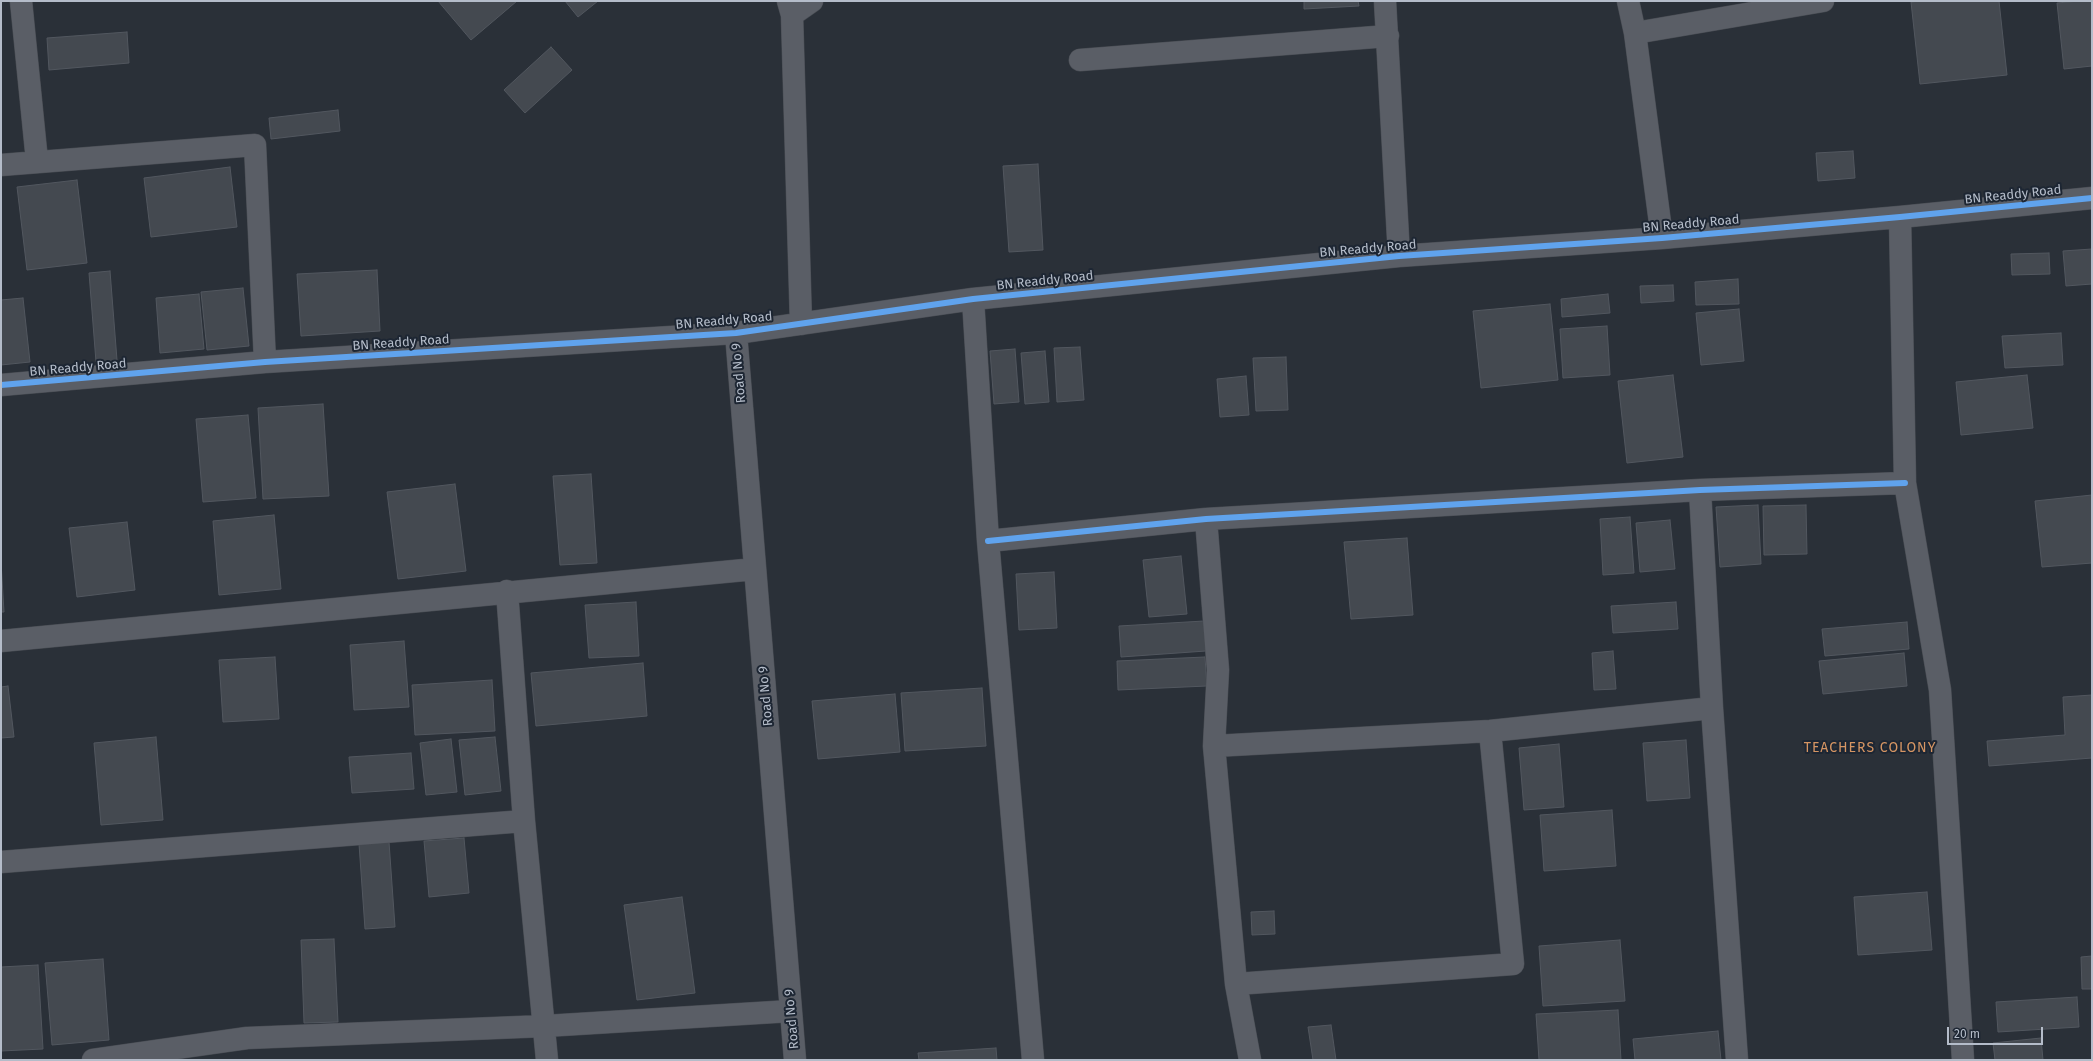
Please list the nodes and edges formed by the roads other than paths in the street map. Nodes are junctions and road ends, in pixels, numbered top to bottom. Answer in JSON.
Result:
{"nodes":[{"id":1,"x":21,"y":1,"type":"edge"},
{"id":2,"x":812,"y":1,"type":"edge"},
{"id":3,"x":1385,"y":1,"type":"edge"},
{"id":4,"x":1628,"y":1,"type":"edge"},
{"id":5,"x":1822,"y":1,"type":"edge"},
{"id":6,"x":790,"y":8,"type":"edge"},
{"id":7,"x":1634,"y":33,"type":"junction"},
{"id":8,"x":1388,"y":36,"type":"junction"},
{"id":9,"x":1080,"y":60,"type":"dead end"},
{"id":10,"x":37,"y":161,"type":"junction"},
{"id":11,"x":1,"y":165,"type":"edge"},
{"id":12,"x":2092,"y":198,"type":"edge"},
{"id":13,"x":1900,"y":218,"type":"junction"},
{"id":14,"x":1662,"y":238,"type":"junction"},
{"id":15,"x":1399,"y":256,"type":"junction"},
{"id":16,"x":973,"y":299,"type":"junction"},
{"id":17,"x":801,"y":324,"type":"junction"},
{"id":18,"x":736,"y":333,"type":"junction"},
{"id":19,"x":265,"y":362,"type":"junction"},
{"id":20,"x":1,"y":386,"type":"edge"},
{"id":21,"x":1905,"y":482,"type":"junction"},
{"id":22,"x":1700,"y":490,"type":"junction"},
{"id":23,"x":1206,"y":519,"type":"junction"},
{"id":24,"x":988,"y":541,"type":"junction"},
{"id":25,"x":755,"y":569,"type":"junction"},
{"id":26,"x":507,"y":591,"type":"junction"},
{"id":27,"x":1,"y":641,"type":"edge"},
{"id":28,"x":1712,"y":708,"type":"junction"},
{"id":29,"x":1490,"y":731,"type":"junction"},
{"id":30,"x":1214,"y":746,"type":"junction"},
{"id":31,"x":524,"y":820,"type":"junction"},
{"id":32,"x":1,"y":862,"type":"edge"},
{"id":33,"x":1236,"y":984,"type":"junction"},
{"id":34,"x":791,"y":1011,"type":"junction"},
{"id":35,"x":545,"y":1026,"type":"junction"},
{"id":36,"x":93,"y":1060,"type":"edge"},
{"id":37,"x":547,"y":1060,"type":"edge"},
{"id":38,"x":795,"y":1060,"type":"edge"},
{"id":39,"x":1033,"y":1060,"type":"edge"},
{"id":40,"x":1250,"y":1060,"type":"edge"},
{"id":41,"x":1737,"y":1060,"type":"edge"},
{"id":42,"x":1962,"y":1060,"type":"edge"}],
"edges":[{"from":1,"to":10,"type":"street"},
{"from":2,"to":6,"type":"street"},
{"from":3,"to":8,"type":"street"},
{"from":4,"to":7,"type":"street"},
{"from":5,"to":7,"type":"street"},
{"from":6,"to":17,"type":"street"},
{"from":7,"to":14,"type":"street"},
{"from":8,"to":9,"type":"street"},
{"from":8,"to":15,"type":"street"},
{"from":10,"to":11,"type":"street"},
{"from":10,"to":19,"type":"street"},
{"from":12,"to":13,"type":"street","name":"BN Readdy Road"},
{"from":13,"to":14,"type":"street","name":"BN Readdy Road"},
{"from":13,"to":21,"type":"street"},
{"from":14,"to":15,"type":"street","name":"BN Readdy Road"},
{"from":15,"to":16,"type":"street","name":"BN Readdy Road"},
{"from":16,"to":17,"type":"street","name":"BN Readdy Road"},
{"from":16,"to":24,"type":"street"},
{"from":17,"to":18,"type":"street","name":"BN Readdy Road"},
{"from":18,"to":19,"type":"street","name":"BN Readdy Road"},
{"from":18,"to":25,"type":"street","name":"Road No 9"},
{"from":19,"to":20,"type":"street","name":"BN Readdy Road"},
{"from":21,"to":22,"type":"street"},
{"from":21,"to":42,"type":"street"},
{"from":22,"to":23,"type":"street"},
{"from":22,"to":28,"type":"street"},
{"from":23,"to":24,"type":"street"},
{"from":23,"to":30,"type":"street"},
{"from":24,"to":39,"type":"street"},
{"from":25,"to":26,"type":"street"},
{"from":25,"to":34,"type":"street","name":"Road No 9"},
{"from":26,"to":27,"type":"street"},
{"from":26,"to":31,"type":"street"},
{"from":28,"to":29,"type":"street"},
{"from":28,"to":41,"type":"street"},
{"from":29,"to":30,"type":"street"},
{"from":29,"to":33,"type":"street"},
{"from":30,"to":33,"type":"street"},
{"from":31,"to":32,"type":"street"},
{"from":31,"to":35,"type":"street"},
{"from":33,"to":40,"type":"street"},
{"from":34,"to":35,"type":"street"},
{"from":34,"to":38,"type":"street","name":"Road No 9"},
{"from":35,"to":36,"type":"street"},
{"from":35,"to":37,"type":"street"}]}
